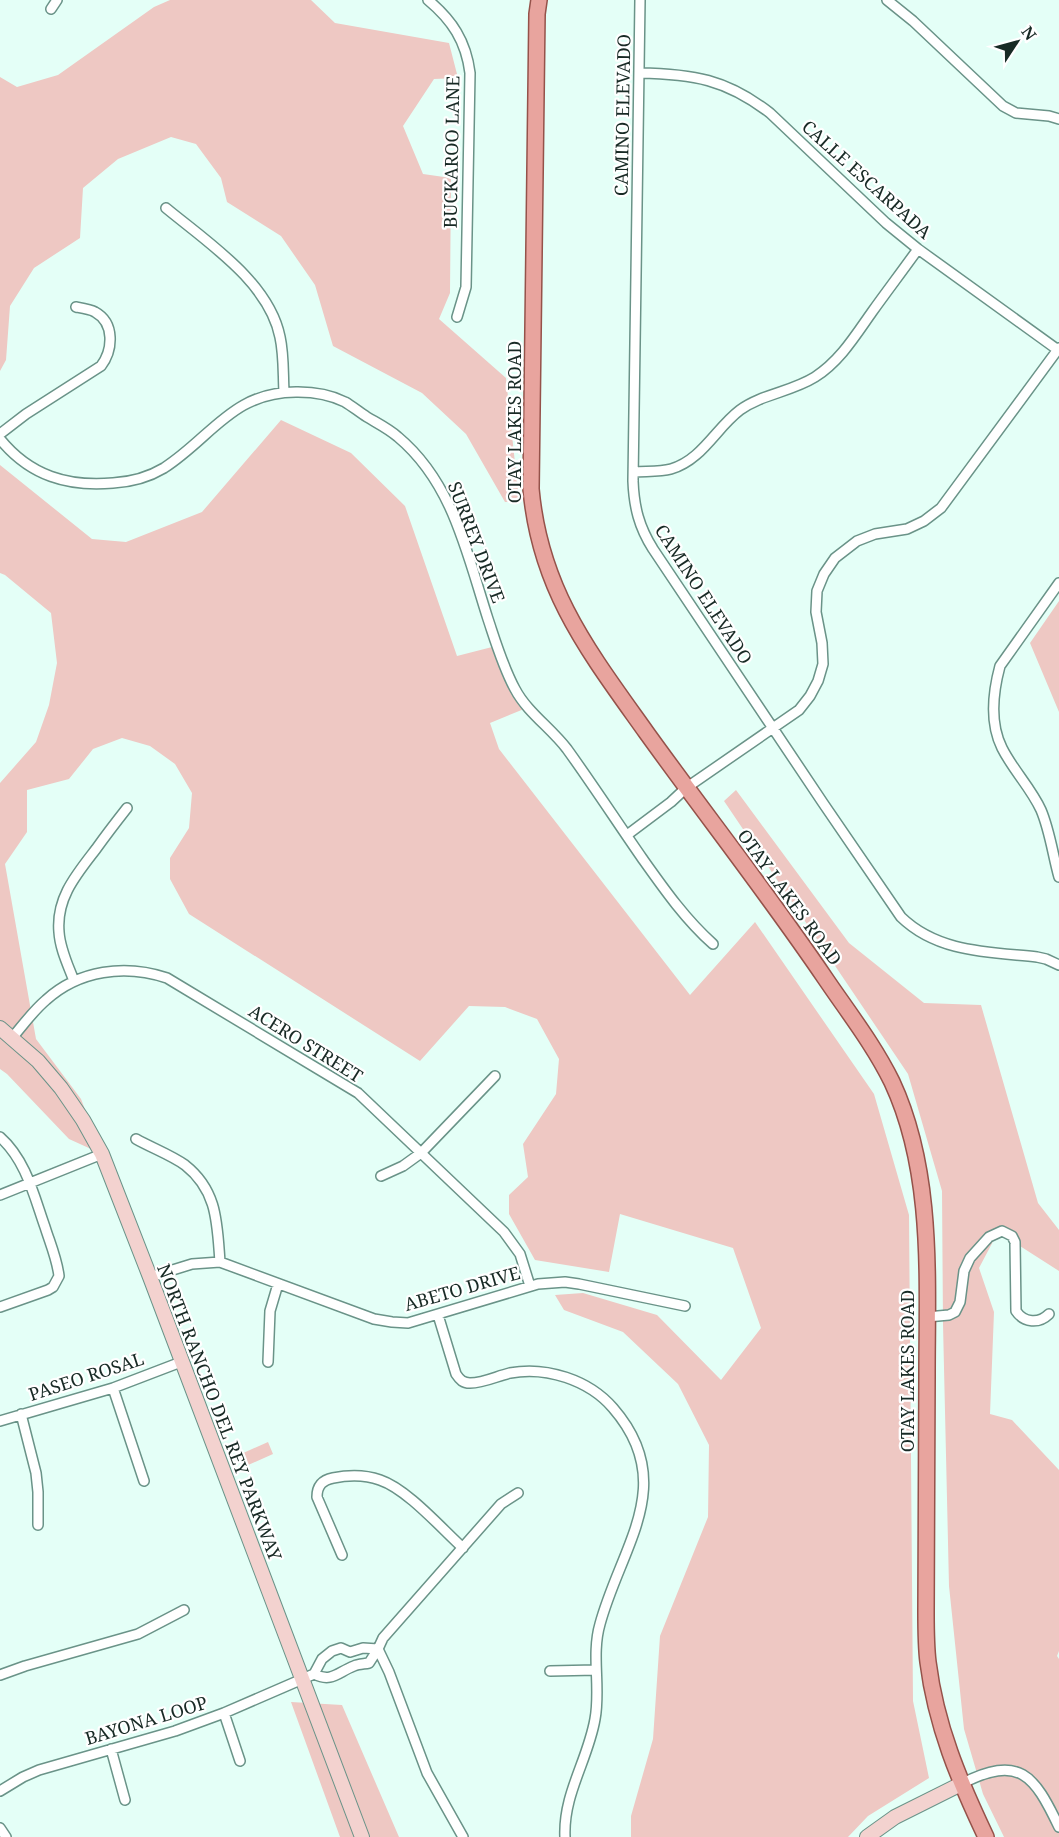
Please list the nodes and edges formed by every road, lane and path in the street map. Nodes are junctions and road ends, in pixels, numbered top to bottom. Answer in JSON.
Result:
{"nodes":[{"id":1,"x":57,"y":0,"type":"edge"},
{"id":2,"x":428,"y":0,"type":"edge"},
{"id":3,"x":539,"y":0,"type":"edge"},
{"id":4,"x":640,"y":0,"type":"edge"},
{"id":5,"x":887,"y":0,"type":"edge"},
{"id":6,"x":51,"y":9,"type":"dead end"},
{"id":7,"x":639,"y":74,"type":"junction"},
{"id":8,"x":1059,"y":119,"type":"edge"},
{"id":9,"x":166,"y":208,"type":"dead end"},
{"id":10,"x":918,"y":249,"type":"junction"},
{"id":11,"x":76,"y":308,"type":"dead end"},
{"id":12,"x":457,"y":317,"type":"dead end"},
{"id":13,"x":1058,"y":349,"type":"edge"},
{"id":14,"x":284,"y":392,"type":"junction"},
{"id":15,"x":0,"y":434,"type":"edge"},
{"id":16,"x":0,"y":439,"type":"edge"},
{"id":17,"x":634,"y":472,"type":"junction"},
{"id":18,"x":1059,"y":583,"type":"edge"},
{"id":19,"x":774,"y":728,"type":"junction"},
{"id":20,"x":687,"y":788,"type":"junction"},
{"id":21,"x":127,"y":808,"type":"dead end"},
{"id":22,"x":627,"y":835,"type":"junction"},
{"id":23,"x":1059,"y":878,"type":"edge"},
{"id":24,"x":713,"y":944,"type":"dead end"},
{"id":25,"x":1058,"y":963,"type":"edge"},
{"id":26,"x":74,"y":981,"type":"junction"},
{"id":27,"x":0,"y":1028,"type":"edge"},
{"id":28,"x":12,"y":1038,"type":"junction"},
{"id":29,"x":495,"y":1076,"type":"dead end"},
{"id":30,"x":0,"y":1137,"type":"edge"},
{"id":31,"x":136,"y":1139,"type":"dead end"},
{"id":32,"x":421,"y":1153,"type":"junction"},
{"id":33,"x":102,"y":1154,"type":"junction"},
{"id":34,"x":381,"y":1176,"type":"dead end"},
{"id":35,"x":30,"y":1184,"type":"junction"},
{"id":36,"x":0,"y":1195,"type":"edge"},
{"id":37,"x":220,"y":1262,"type":"junction"},
{"id":38,"x":150,"y":1277,"type":"junction"},
{"id":39,"x":278,"y":1284,"type":"junction"},
{"id":40,"x":530,"y":1286,"type":"junction"},
{"id":41,"x":685,"y":1306,"type":"dead end"},
{"id":42,"x":0,"y":1307,"type":"edge"},
{"id":43,"x":1049,"y":1314,"type":"dead end"},
{"id":44,"x":438,"y":1315,"type":"junction"},
{"id":45,"x":927,"y":1317,"type":"junction"},
{"id":46,"x":181,"y":1362,"type":"junction"},
{"id":47,"x":268,"y":1362,"type":"dead end"},
{"id":48,"x":113,"y":1388,"type":"junction"},
{"id":49,"x":21,"y":1414,"type":"junction"},
{"id":50,"x":0,"y":1421,"type":"edge"},
{"id":51,"x":144,"y":1481,"type":"dead end"},
{"id":52,"x":518,"y":1492,"type":"dead end"},
{"id":53,"x":38,"y":1525,"type":"dead end"},
{"id":54,"x":462,"y":1548,"type":"junction"},
{"id":55,"x":342,"y":1555,"type":"dead end"},
{"id":56,"x":184,"y":1610,"type":"dead end"},
{"id":57,"x":378,"y":1649,"type":"junction"},
{"id":58,"x":350,"y":1652,"type":"junction"},
{"id":59,"x":355,"y":1665,"type":"junction"},
{"id":60,"x":596,"y":1670,"type":"junction"},
{"id":61,"x":550,"y":1671,"type":"dead end"},
{"id":62,"x":0,"y":1675,"type":"edge"},
{"id":63,"x":308,"y":1677,"type":"junction"},
{"id":64,"x":224,"y":1713,"type":"junction"},
{"id":65,"x":111,"y":1749,"type":"junction"},
{"id":66,"x":240,"y":1761,"type":"dead end"},
{"id":67,"x":961,"y":1784,"type":"junction"},
{"id":68,"x":0,"y":1791,"type":"edge"},
{"id":69,"x":125,"y":1800,"type":"dead end"},
{"id":70,"x":1059,"y":1827,"type":"edge"},
{"id":71,"x":0,"y":1828,"type":"edge"},
{"id":72,"x":6,"y":1837,"type":"edge"},
{"id":73,"x":362,"y":1837,"type":"edge"},
{"id":74,"x":464,"y":1837,"type":"edge"},
{"id":75,"x":565,"y":1837,"type":"edge"},
{"id":76,"x":867,"y":1837,"type":"edge"},
{"id":77,"x":986,"y":1837,"type":"edge"}],
"edges":[{"from":1,"to":6,"type":"street"},
{"from":2,"to":12,"type":"street","name":"BUCKAROO LANE"},
{"from":3,"to":20,"type":"main road","name":"OTAY LAKES ROAD"},
{"from":4,"to":7,"type":"street","name":"CAMINO ELEVADO"},
{"from":5,"to":8,"type":"street"},
{"from":7,"to":10,"type":"street","name":"CALLE ESCARPADA"},
{"from":7,"to":17,"type":"street","name":"CAMINO ELEVADO"},
{"from":9,"to":14,"type":"street"},
{"from":10,"to":13,"type":"street","name":"CALLE ESCARPADA"},
{"from":10,"to":17,"type":"street"},
{"from":11,"to":15,"type":"street"},
{"from":13,"to":19,"type":"street"},
{"from":14,"to":16,"type":"street","name":"SURREY DRIVE"},
{"from":14,"to":22,"type":"street","name":"SURREY DRIVE"},
{"from":17,"to":19,"type":"street","name":"CAMINO ELEVADO"},
{"from":18,"to":23,"type":"street"},
{"from":19,"to":20,"type":"street"},
{"from":19,"to":25,"type":"street","name":"CAMINO ELEVADO"},
{"from":20,"to":22,"type":"street"},
{"from":20,"to":45,"type":"main road","name":"OTAY LAKES ROAD"},
{"from":21,"to":26,"type":"street"},
{"from":22,"to":24,"type":"street","name":"SURREY DRIVE"},
{"from":26,"to":28,"type":"street","name":"ACERO STREET"},
{"from":26,"to":32,"type":"street","name":"ACERO STREET"},
{"from":27,"to":28,"type":"street","name":"NORTH RANCHO DEL REY PARKWAY"},
{"from":28,"to":33,"type":"street","name":"NORTH RANCHO DEL REY PARKWAY"},
{"from":29,"to":32,"type":"street"},
{"from":30,"to":35,"type":"street"},
{"from":31,"to":37,"type":"street"},
{"from":32,"to":34,"type":"street"},
{"from":32,"to":40,"type":"street","name":"ACERO STREET"},
{"from":33,"to":35,"type":"street"},
{"from":33,"to":38,"type":"street","name":"NORTH RANCHO DEL REY PARKWAY"},
{"from":35,"to":36,"type":"street"},
{"from":35,"to":42,"type":"street"},
{"from":37,"to":38,"type":"street","name":"ABETO DRIVE"},
{"from":37,"to":39,"type":"street","name":"ABETO DRIVE"},
{"from":38,"to":46,"type":"street","name":"NORTH RANCHO DEL REY PARKWAY"},
{"from":39,"to":44,"type":"street","name":"ABETO DRIVE"},
{"from":39,"to":47,"type":"street"},
{"from":40,"to":41,"type":"street","name":"ABETO DRIVE"},
{"from":40,"to":44,"type":"street","name":"ABETO DRIVE"},
{"from":43,"to":45,"type":"street"},
{"from":44,"to":60,"type":"street"},
{"from":45,"to":67,"type":"main road","name":"OTAY LAKES ROAD"},
{"from":46,"to":48,"type":"street","name":"PASEO ROSAL"},
{"from":46,"to":63,"type":"street","name":"NORTH RANCHO DEL REY PARKWAY"},
{"from":48,"to":49,"type":"street","name":"PASEO ROSAL"},
{"from":48,"to":51,"type":"street"},
{"from":49,"to":50,"type":"street","name":"PASEO ROSAL"},
{"from":49,"to":53,"type":"street"},
{"from":52,"to":54,"type":"street"},
{"from":54,"to":55,"type":"street"},
{"from":54,"to":57,"type":"street"},
{"from":56,"to":62,"type":"street"},
{"from":57,"to":58,"type":"street"},
{"from":57,"to":59,"type":"street"},
{"from":57,"to":74,"type":"street"},
{"from":58,"to":59,"type":"street"},
{"from":58,"to":63,"type":"street"},
{"from":59,"to":63,"type":"street"},
{"from":60,"to":61,"type":"street"},
{"from":60,"to":75,"type":"street"},
{"from":63,"to":64,"type":"street","name":"BAYONA LOOP"},
{"from":63,"to":73,"type":"street","name":"NORTH RANCHO DEL REY PARKWAY"},
{"from":64,"to":65,"type":"street","name":"BAYONA LOOP"},
{"from":64,"to":66,"type":"street"},
{"from":65,"to":68,"type":"street","name":"BAYONA LOOP"},
{"from":65,"to":69,"type":"street"},
{"from":67,"to":70,"type":"street"},
{"from":67,"to":76,"type":"street"},
{"from":67,"to":77,"type":"main road","name":"OTAY LAKES ROAD"},
{"from":71,"to":72,"type":"street"}]}
